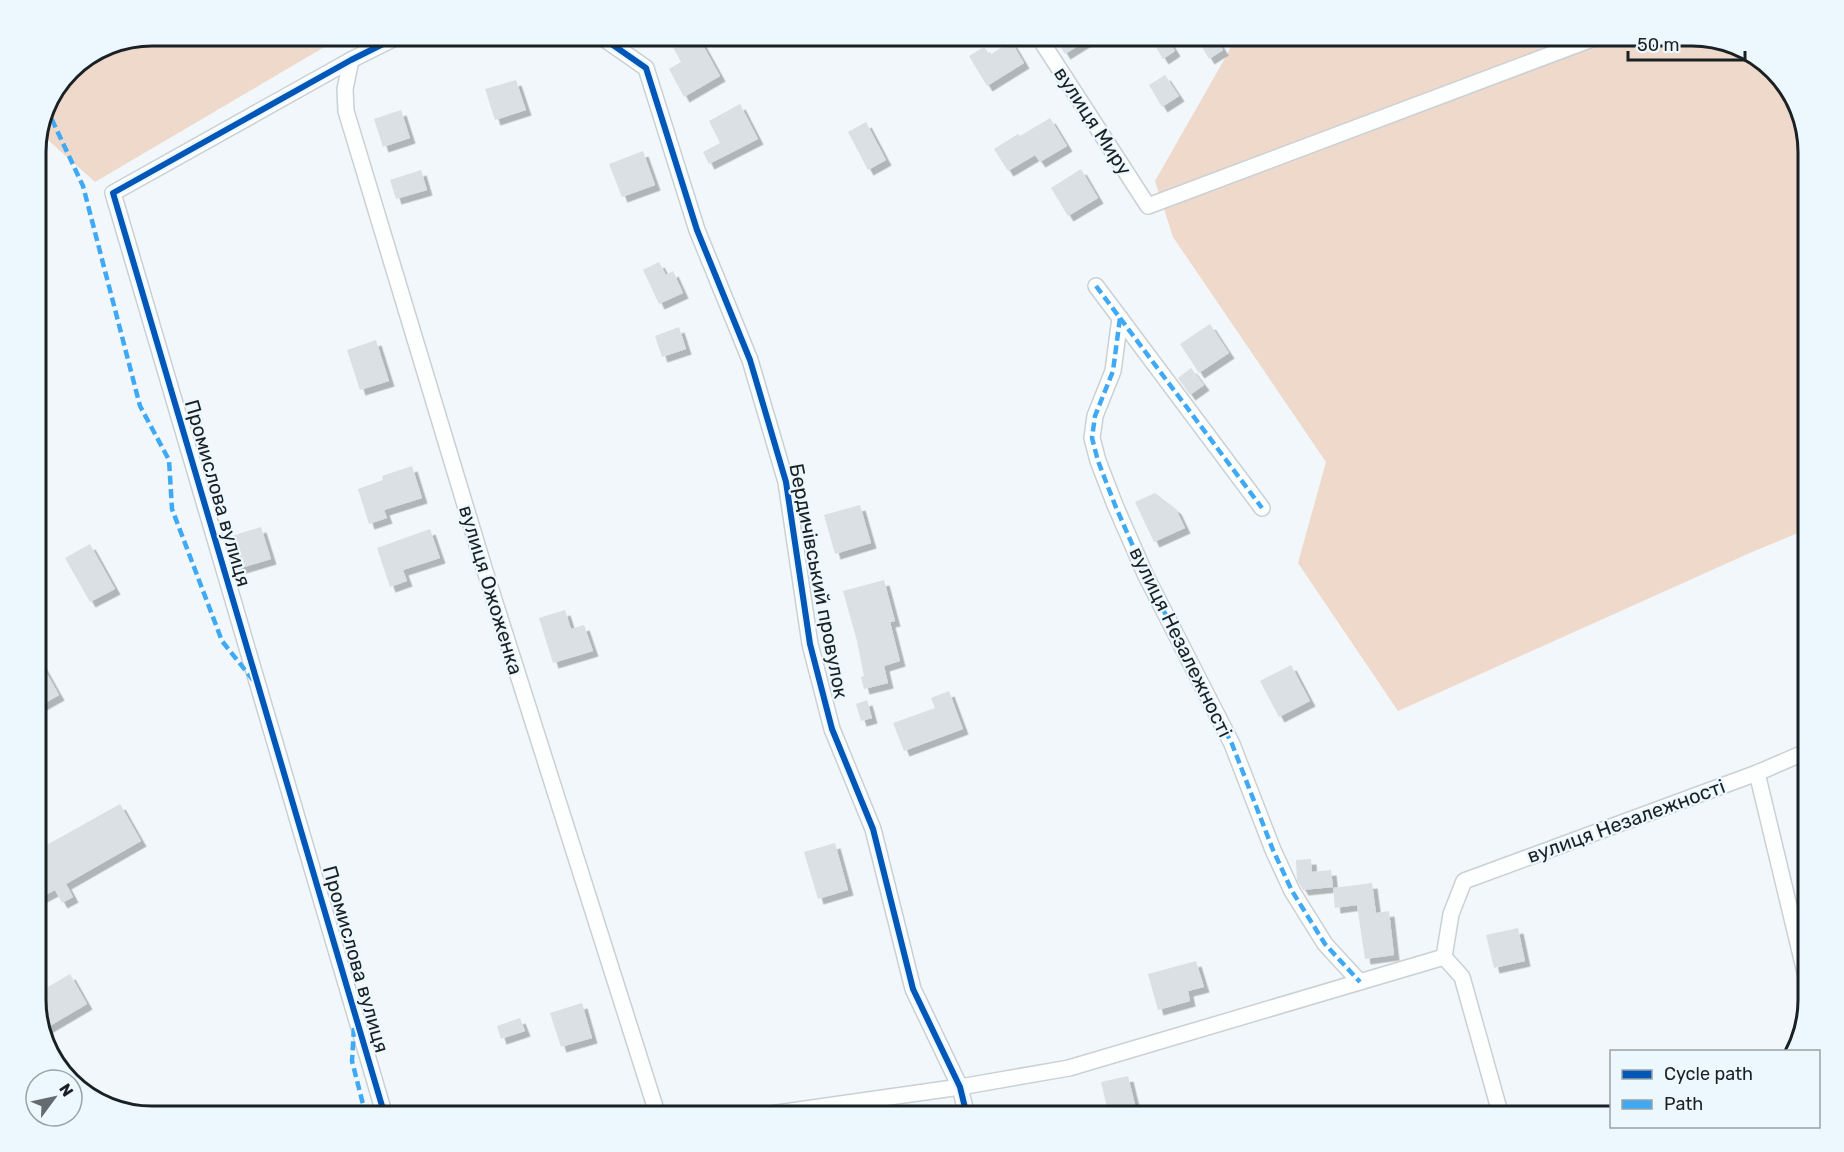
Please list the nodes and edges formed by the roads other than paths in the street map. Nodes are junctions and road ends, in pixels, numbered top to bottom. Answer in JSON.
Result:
{"nodes":[{"id":1,"x":379,"y":46,"type":"edge"},
{"id":2,"x":614,"y":46,"type":"edge"},
{"id":3,"x":1044,"y":46,"type":"edge"},
{"id":4,"x":1573,"y":46,"type":"edge"},
{"id":5,"x":351,"y":60,"type":"junction"},
{"id":6,"x":1096,"y":286,"type":"dead end"},
{"id":7,"x":1120,"y":318,"type":"junction"},
{"id":8,"x":1262,"y":508,"type":"dead end"},
{"id":9,"x":1798,"y":755,"type":"edge"},
{"id":10,"x":1757,"y":773,"type":"junction"},
{"id":11,"x":1798,"y":943,"type":"edge"},
{"id":12,"x":1444,"y":957,"type":"junction"},
{"id":13,"x":1360,"y":982,"type":"junction"},
{"id":14,"x":960,"y":1087,"type":"junction"},
{"id":15,"x":382,"y":1106,"type":"edge"},
{"id":16,"x":655,"y":1106,"type":"edge"},
{"id":17,"x":826,"y":1106,"type":"edge"},
{"id":18,"x":965,"y":1106,"type":"edge"},
{"id":19,"x":1498,"y":1106,"type":"edge"}],
"edges":[{"from":1,"to":5,"type":"street","name":"Промислова вулиця"},
{"from":2,"to":14,"type":"street","name":"Бердичівський провулок"},
{"from":3,"to":4,"type":"street","name":"вулиця Миру"},
{"from":5,"to":15,"type":"street","name":"Промислова вулиця"},
{"from":5,"to":16,"type":"street","name":"вулиця Ожоженка"},
{"from":6,"to":7,"type":"street"},
{"from":7,"to":8,"type":"street"},
{"from":7,"to":13,"type":"street","name":"вулиця Незалежності"},
{"from":9,"to":10,"type":"street","name":"вулиця Незалежності"},
{"from":10,"to":11,"type":"street"},
{"from":10,"to":12,"type":"street","name":"вулиця Незалежності"},
{"from":12,"to":13,"type":"street"},
{"from":12,"to":19,"type":"street"},
{"from":13,"to":14,"type":"street"},
{"from":14,"to":17,"type":"street"},
{"from":14,"to":18,"type":"street","name":"Бердичівський провулок"}]}
